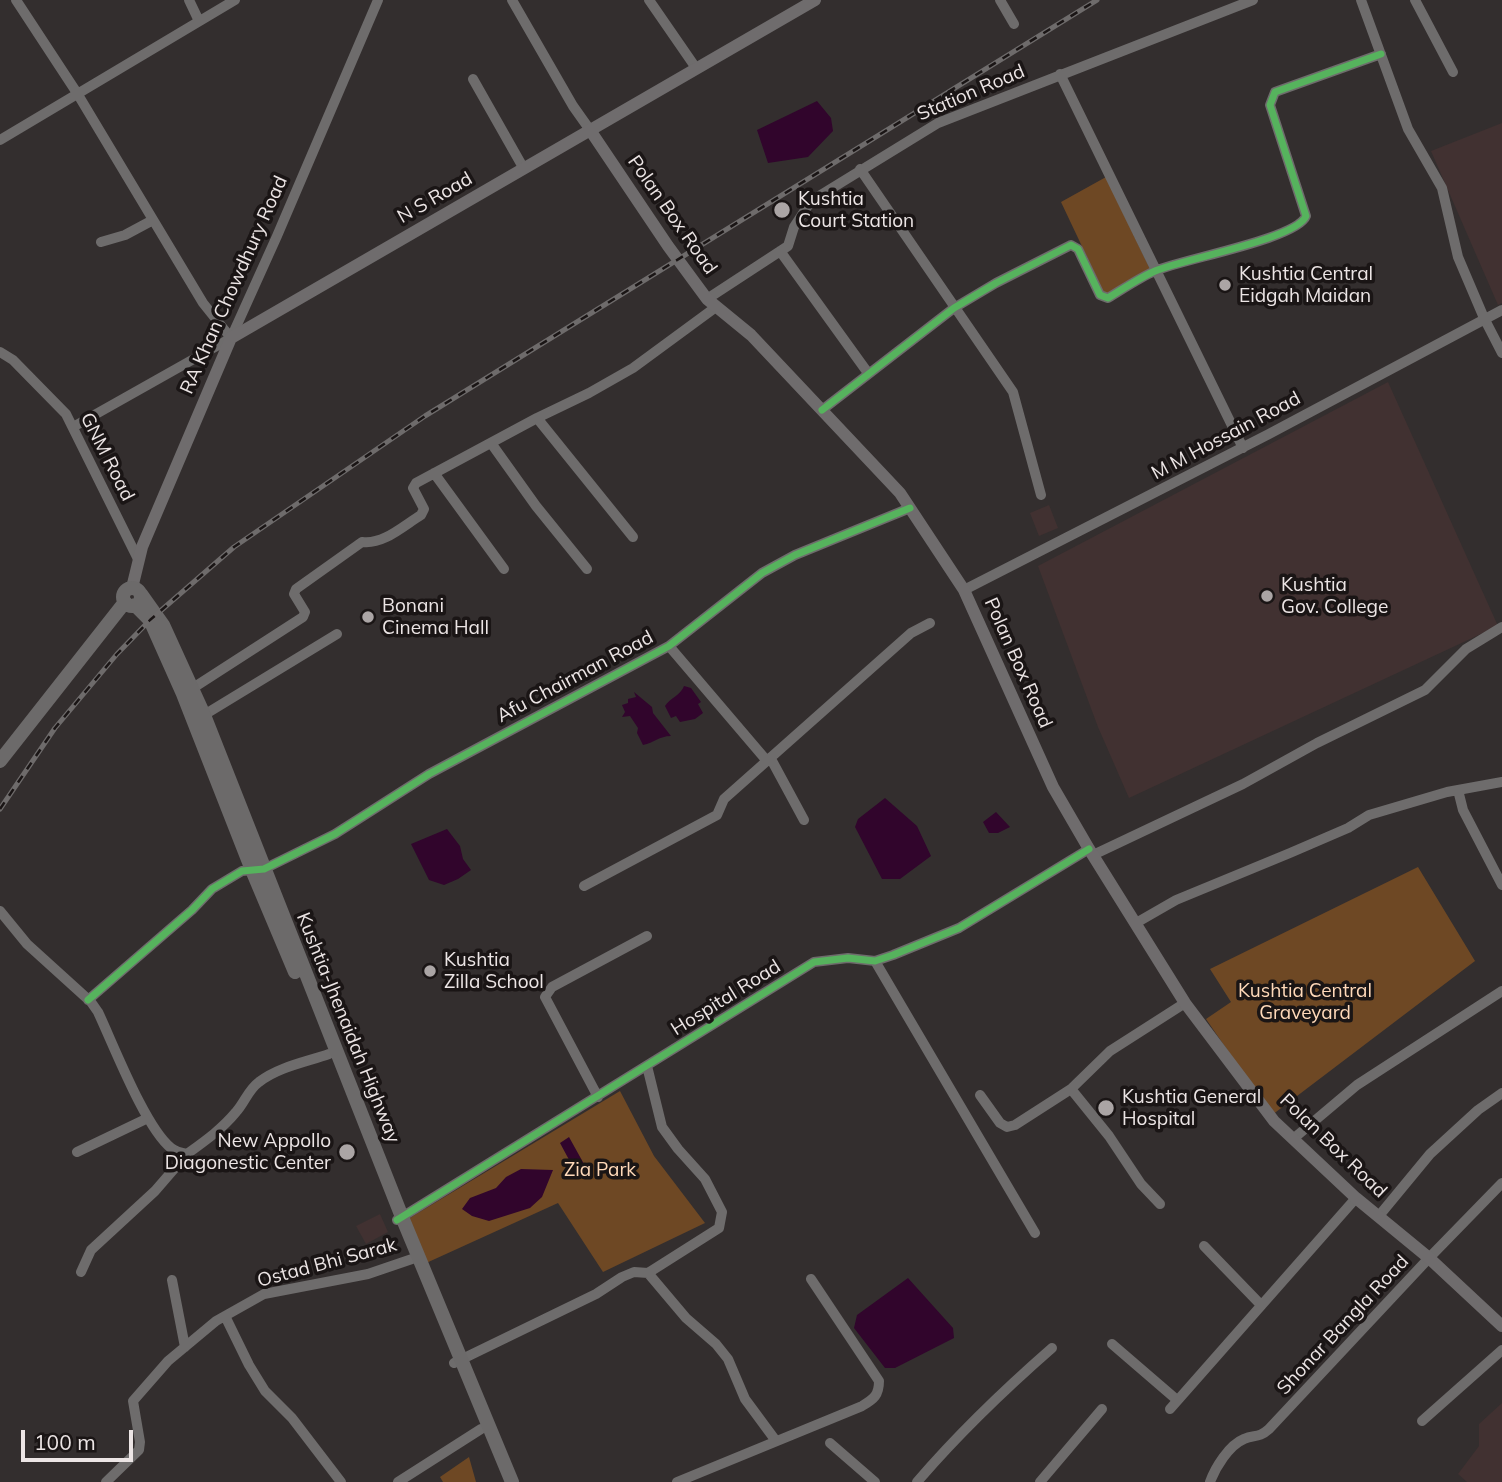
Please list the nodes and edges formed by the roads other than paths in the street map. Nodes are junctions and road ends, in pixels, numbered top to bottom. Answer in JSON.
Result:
{"nodes":[{"id":1,"x":16,"y":0,"type":"edge"},
{"id":2,"x":189,"y":0,"type":"edge"},
{"id":3,"x":235,"y":0,"type":"edge"},
{"id":4,"x":378,"y":0,"type":"edge"},
{"id":5,"x":512,"y":0,"type":"edge"},
{"id":6,"x":649,"y":0,"type":"edge"},
{"id":7,"x":815,"y":0,"type":"edge"},
{"id":8,"x":1000,"y":0,"type":"edge"},
{"id":9,"x":1253,"y":0,"type":"edge"},
{"id":10,"x":1361,"y":0,"type":"edge"},
{"id":11,"x":1415,"y":0,"type":"edge"},
{"id":12,"x":199,"y":21,"type":"junction"},
{"id":13,"x":1014,"y":24,"type":"dead end"},
{"id":14,"x":1381,"y":54,"type":"junction"},
{"id":15,"x":696,"y":68,"type":"junction"},
{"id":16,"x":1453,"y":72,"type":"dead end"},
{"id":17,"x":1060,"y":74,"type":"junction"},
{"id":18,"x":473,"y":79,"type":"dead end"},
{"id":19,"x":77,"y":93,"type":"junction"},
{"id":20,"x":590,"y":130,"type":"junction"},
{"id":21,"x":0,"y":140,"type":"edge"},
{"id":22,"x":524,"y":169,"type":"junction"},
{"id":23,"x":860,"y":169,"type":"junction"},
{"id":24,"x":153,"y":220,"type":"junction"},
{"id":25,"x":101,"y":242,"type":"dead end"},
{"id":26,"x":780,"y":251,"type":"junction"},
{"id":27,"x":1156,"y":271,"type":"junction"},
{"id":28,"x":712,"y":303,"type":"junction"},
{"id":29,"x":954,"y":308,"type":"junction"},
{"id":30,"x":1502,"y":310,"type":"edge"},
{"id":31,"x":1484,"y":318,"type":"junction"},
{"id":32,"x":231,"y":338,"type":"junction"},
{"id":33,"x":0,"y":352,"type":"edge"},
{"id":34,"x":1502,"y":353,"type":"edge"},
{"id":35,"x":868,"y":373,"type":"junction"},
{"id":36,"x":822,"y":410,"type":"junction"},
{"id":37,"x":537,"y":418,"type":"junction"},
{"id":38,"x":73,"y":426,"type":"junction"},
{"id":39,"x":491,"y":443,"type":"junction"},
{"id":40,"x":1243,"y":448,"type":"junction"},
{"id":41,"x":435,"y":473,"type":"junction"},
{"id":42,"x":1041,"y":495,"type":"dead end"},
{"id":43,"x":909,"y":508,"type":"junction"},
{"id":44,"x":633,"y":537,"type":"dead end"},
{"id":45,"x":138,"y":559,"type":"junction"},
{"id":46,"x":504,"y":569,"type":"dead end"},
{"id":47,"x":587,"y":569,"type":"dead end"},
{"id":48,"x":964,"y":590,"type":"junction"},
{"id":49,"x":133,"y":597,"type":"junction"},
{"id":50,"x":930,"y":623,"type":"dead end"},
{"id":51,"x":1502,"y":627,"type":"edge"},
{"id":52,"x":337,"y":634,"type":"dead end"},
{"id":53,"x":669,"y":646,"type":"junction"},
{"id":54,"x":177,"y":667,"type":"junction"},
{"id":55,"x":192,"y":688,"type":"junction"},
{"id":56,"x":204,"y":715,"type":"junction"},
{"id":57,"x":214,"y":756,"type":"junction"},
{"id":58,"x":769,"y":760,"type":"junction"},
{"id":59,"x":0,"y":761,"type":"edge"},
{"id":60,"x":1502,"y":782,"type":"edge"},
{"id":61,"x":1458,"y":790,"type":"junction"},
{"id":62,"x":804,"y":820,"type":"dead end"},
{"id":63,"x":1091,"y":852,"type":"junction"},
{"id":64,"x":258,"y":869,"type":"junction"},
{"id":65,"x":1501,"y":881,"type":"edge"},
{"id":66,"x":584,"y":886,"type":"dead end"},
{"id":67,"x":0,"y":911,"type":"edge"},
{"id":68,"x":1136,"y":923,"type":"junction"},
{"id":69,"x":647,"y":936,"type":"dead end"},
{"id":70,"x":875,"y":961,"type":"junction"},
{"id":71,"x":1502,"y":991,"type":"edge"},
{"id":72,"x":88,"y":1000,"type":"junction"},
{"id":73,"x":1185,"y":1003,"type":"junction"},
{"id":74,"x":329,"y":1054,"type":"junction"},
{"id":75,"x":647,"y":1066,"type":"junction"},
{"id":76,"x":1071,"y":1089,"type":"junction"},
{"id":77,"x":1502,"y":1093,"type":"edge"},
{"id":78,"x":980,"y":1095,"type":"dead end"},
{"id":79,"x":598,"y":1097,"type":"junction"},
{"id":80,"x":148,"y":1118,"type":"junction"},
{"id":81,"x":361,"y":1124,"type":"junction"},
{"id":82,"x":1293,"y":1139,"type":"junction"},
{"id":83,"x":77,"y":1152,"type":"dead end"},
{"id":84,"x":187,"y":1154,"type":"junction"},
{"id":85,"x":1502,"y":1183,"type":"edge"},
{"id":86,"x":1356,"y":1198,"type":"junction"},
{"id":87,"x":1160,"y":1204,"type":"dead end"},
{"id":88,"x":1378,"y":1216,"type":"junction"},
{"id":89,"x":399,"y":1219,"type":"junction"},
{"id":90,"x":1035,"y":1233,"type":"dead end"},
{"id":91,"x":1204,"y":1246,"type":"dead end"},
{"id":92,"x":1429,"y":1258,"type":"junction"},
{"id":93,"x":412,"y":1259,"type":"junction"},
{"id":94,"x":81,"y":1272,"type":"dead end"},
{"id":95,"x":648,"y":1273,"type":"junction"},
{"id":96,"x":811,"y":1279,"type":"dead end"},
{"id":97,"x":172,"y":1280,"type":"dead end"},
{"id":98,"x":425,"y":1283,"type":"junction"},
{"id":99,"x":1261,"y":1305,"type":"junction"},
{"id":100,"x":225,"y":1316,"type":"junction"},
{"id":101,"x":1502,"y":1326,"type":"edge"},
{"id":102,"x":1112,"y":1344,"type":"dead end"},
{"id":103,"x":184,"y":1347,"type":"junction"},
{"id":104,"x":1052,"y":1348,"type":"dead end"},
{"id":105,"x":1502,"y":1350,"type":"edge"},
{"id":106,"x":458,"y":1362,"type":"junction"},
{"id":107,"x":1177,"y":1400,"type":"junction"},
{"id":108,"x":1102,"y":1409,"type":"dead end"},
{"id":109,"x":1170,"y":1409,"type":"dead end"},
{"id":110,"x":1422,"y":1421,"type":"dead end"},
{"id":111,"x":481,"y":1429,"type":"junction"},
{"id":112,"x":776,"y":1441,"type":"junction"},
{"id":113,"x":830,"y":1443,"type":"dead end"},
{"id":114,"x":107,"y":1482,"type":"edge"},
{"id":115,"x":341,"y":1482,"type":"edge"},
{"id":116,"x":398,"y":1482,"type":"edge"},
{"id":117,"x":502,"y":1482,"type":"edge"},
{"id":118,"x":512,"y":1482,"type":"edge"},
{"id":119,"x":677,"y":1482,"type":"edge"},
{"id":120,"x":876,"y":1482,"type":"edge"},
{"id":121,"x":917,"y":1482,"type":"edge"},
{"id":122,"x":1040,"y":1482,"type":"edge"},
{"id":123,"x":1210,"y":1482,"type":"edge"}],
"edges":[{"from":1,"to":19,"type":"street"},
{"from":2,"to":12,"type":"street"},
{"from":3,"to":12,"type":"street"},
{"from":4,"to":32,"type":"street","name":"RA Khan Chowdhury Road"},
{"from":5,"to":20,"type":"street","name":"Polan Box Road"},
{"from":6,"to":15,"type":"street"},
{"from":7,"to":15,"type":"main road","name":"N S Road"},
{"from":8,"to":13,"type":"street"},
{"from":9,"to":17,"type":"street","name":"Station Road"},
{"from":10,"to":14,"type":"street"},
{"from":11,"to":16,"type":"street"},
{"from":12,"to":19,"type":"street"},
{"from":14,"to":27,"type":"street"},
{"from":14,"to":31,"type":"street"},
{"from":15,"to":20,"type":"main road","name":"N S Road"},
{"from":17,"to":23,"type":"street","name":"Station Road"},
{"from":17,"to":27,"type":"street"},
{"from":18,"to":22,"type":"street"},
{"from":19,"to":21,"type":"street"},
{"from":19,"to":24,"type":"street"},
{"from":20,"to":22,"type":"main road","name":"N S Road"},
{"from":20,"to":28,"type":"main road","name":"Polan Box Road"},
{"from":22,"to":32,"type":"main road","name":"N S Road"},
{"from":23,"to":26,"type":"street","name":"Station Road"},
{"from":23,"to":29,"type":"street"},
{"from":24,"to":25,"type":"street"},
{"from":24,"to":32,"type":"street"},
{"from":26,"to":28,"type":"street","name":"Station Road"},
{"from":26,"to":35,"type":"street"},
{"from":27,"to":29,"type":"street"},
{"from":27,"to":40,"type":"street"},
{"from":28,"to":36,"type":"main road","name":"Polan Box Road"},
{"from":28,"to":37,"type":"street","name":"Station Road"},
{"from":29,"to":35,"type":"street"},
{"from":29,"to":42,"type":"street"},
{"from":30,"to":31,"type":"street","name":"M M Hossain Road"},
{"from":31,"to":34,"type":"street"},
{"from":31,"to":40,"type":"street","name":"M M Hossain Road"},
{"from":32,"to":38,"type":"street","name":"N S Road"},
{"from":32,"to":45,"type":"main road","name":"RA Khan Chowdhury Road"},
{"from":33,"to":38,"type":"street","name":"GNM Road"},
{"from":35,"to":36,"type":"street"},
{"from":36,"to":43,"type":"main road","name":"Polan Box Road"},
{"from":37,"to":39,"type":"street","name":"Station Road"},
{"from":37,"to":44,"type":"street"},
{"from":38,"to":45,"type":"street","name":"GNM Road"},
{"from":39,"to":41,"type":"street","name":"Station Road"},
{"from":39,"to":47,"type":"street"},
{"from":40,"to":48,"type":"street","name":"M M Hossain Road"},
{"from":41,"to":46,"type":"street"},
{"from":41,"to":55,"type":"street"},
{"from":43,"to":48,"type":"main road","name":"Polan Box Road"},
{"from":43,"to":53,"type":"street","name":"Afu Chairman Road"},
{"from":45,"to":49,"type":"main road","name":"RA Khan Chowdhury Road"},
{"from":48,"to":63,"type":"main road","name":"Polan Box Road"},
{"from":49,"to":54,"type":"highway","name":"Kushtia-Jhenaidah Highway"},
{"from":49,"to":59,"type":"highway"},
{"from":50,"to":58,"type":"street"},
{"from":51,"to":63,"type":"street","name":"Hospital Road"},
{"from":52,"to":56,"type":"street"},
{"from":53,"to":58,"type":"street"},
{"from":53,"to":64,"type":"street","name":"Afu Chairman Road"},
{"from":54,"to":55,"type":"highway","name":"Kushtia-Jhenaidah Highway"},
{"from":54,"to":57,"type":"highway","name":"Kushtia-Jhenaidah Highway"},
{"from":55,"to":56,"type":"highway","name":"Kushtia-Jhenaidah Highway"},
{"from":56,"to":57,"type":"highway","name":"Kushtia-Jhenaidah Highway"},
{"from":57,"to":64,"type":"highway","name":"Kushtia-Jhenaidah Highway"},
{"from":58,"to":62,"type":"street"},
{"from":58,"to":66,"type":"street"},
{"from":60,"to":61,"type":"street"},
{"from":61,"to":65,"type":"street"},
{"from":61,"to":68,"type":"street"},
{"from":63,"to":68,"type":"main road","name":"Polan Box Road"},
{"from":63,"to":70,"type":"street","name":"Hospital Road"},
{"from":64,"to":72,"type":"street","name":"Afu Chairman Road"},
{"from":64,"to":74,"type":"highway","name":"Kushtia-Jhenaidah Highway"},
{"from":64,"to":81,"type":"highway","name":"Kushtia-Jhenaidah Highway"},
{"from":67,"to":72,"type":"street"},
{"from":68,"to":73,"type":"main road","name":"Polan Box Road"},
{"from":69,"to":79,"type":"street"},
{"from":70,"to":75,"type":"street","name":"Hospital Road"},
{"from":70,"to":90,"type":"street"},
{"from":71,"to":82,"type":"street"},
{"from":72,"to":80,"type":"street"},
{"from":73,"to":76,"type":"street"},
{"from":73,"to":82,"type":"main road","name":"Polan Box Road"},
{"from":74,"to":81,"type":"highway","name":"Kushtia-Jhenaidah Highway"},
{"from":74,"to":84,"type":"street"},
{"from":75,"to":79,"type":"street","name":"Hospital Road"},
{"from":75,"to":95,"type":"street"},
{"from":76,"to":78,"type":"street"},
{"from":76,"to":87,"type":"street"},
{"from":77,"to":88,"type":"street"},
{"from":79,"to":89,"type":"street","name":"Hospital Road"},
{"from":80,"to":83,"type":"street"},
{"from":80,"to":84,"type":"street"},
{"from":81,"to":89,"type":"highway","name":"Kushtia-Jhenaidah Highway"},
{"from":82,"to":86,"type":"main road","name":"Polan Box Road"},
{"from":84,"to":94,"type":"street"},
{"from":85,"to":92,"type":"street","name":"Shonar Bangla Road"},
{"from":86,"to":88,"type":"main road","name":"Polan Box Road"},
{"from":86,"to":99,"type":"street"},
{"from":88,"to":92,"type":"main road","name":"Polan Box Road"},
{"from":89,"to":93,"type":"highway","name":"Kushtia-Jhenaidah Highway"},
{"from":89,"to":98,"type":"highway","name":"Kushtia-Jhenaidah Highway"},
{"from":91,"to":99,"type":"street"},
{"from":92,"to":101,"type":"main road","name":"Polan Box Road"},
{"from":92,"to":123,"type":"street","name":"Shonar Bangla Road"},
{"from":93,"to":98,"type":"highway","name":"Kushtia-Jhenaidah Highway"},
{"from":93,"to":100,"type":"street","name":"Ostad Bhi Sarak"},
{"from":95,"to":106,"type":"street"},
{"from":95,"to":112,"type":"street"},
{"from":96,"to":112,"type":"street"},
{"from":97,"to":103,"type":"street"},
{"from":98,"to":106,"type":"highway","name":"Kushtia-Jhenaidah Highway"},
{"from":99,"to":107,"type":"street"},
{"from":100,"to":103,"type":"street","name":"Ostad Bhi Sarak"},
{"from":100,"to":115,"type":"street"},
{"from":102,"to":107,"type":"street"},
{"from":103,"to":114,"type":"street","name":"Ostad Bhi Sarak"},
{"from":104,"to":121,"type":"street"},
{"from":105,"to":110,"type":"street"},
{"from":106,"to":111,"type":"highway","name":"Kushtia-Jhenaidah Highway"},
{"from":106,"to":118,"type":"highway","name":"Kushtia-Jhenaidah Highway"},
{"from":107,"to":109,"type":"street"},
{"from":108,"to":122,"type":"street"},
{"from":111,"to":116,"type":"street"},
{"from":111,"to":117,"type":"highway","name":"Kushtia-Jhenaidah Highway"},
{"from":112,"to":119,"type":"street"},
{"from":113,"to":120,"type":"street"}]}
